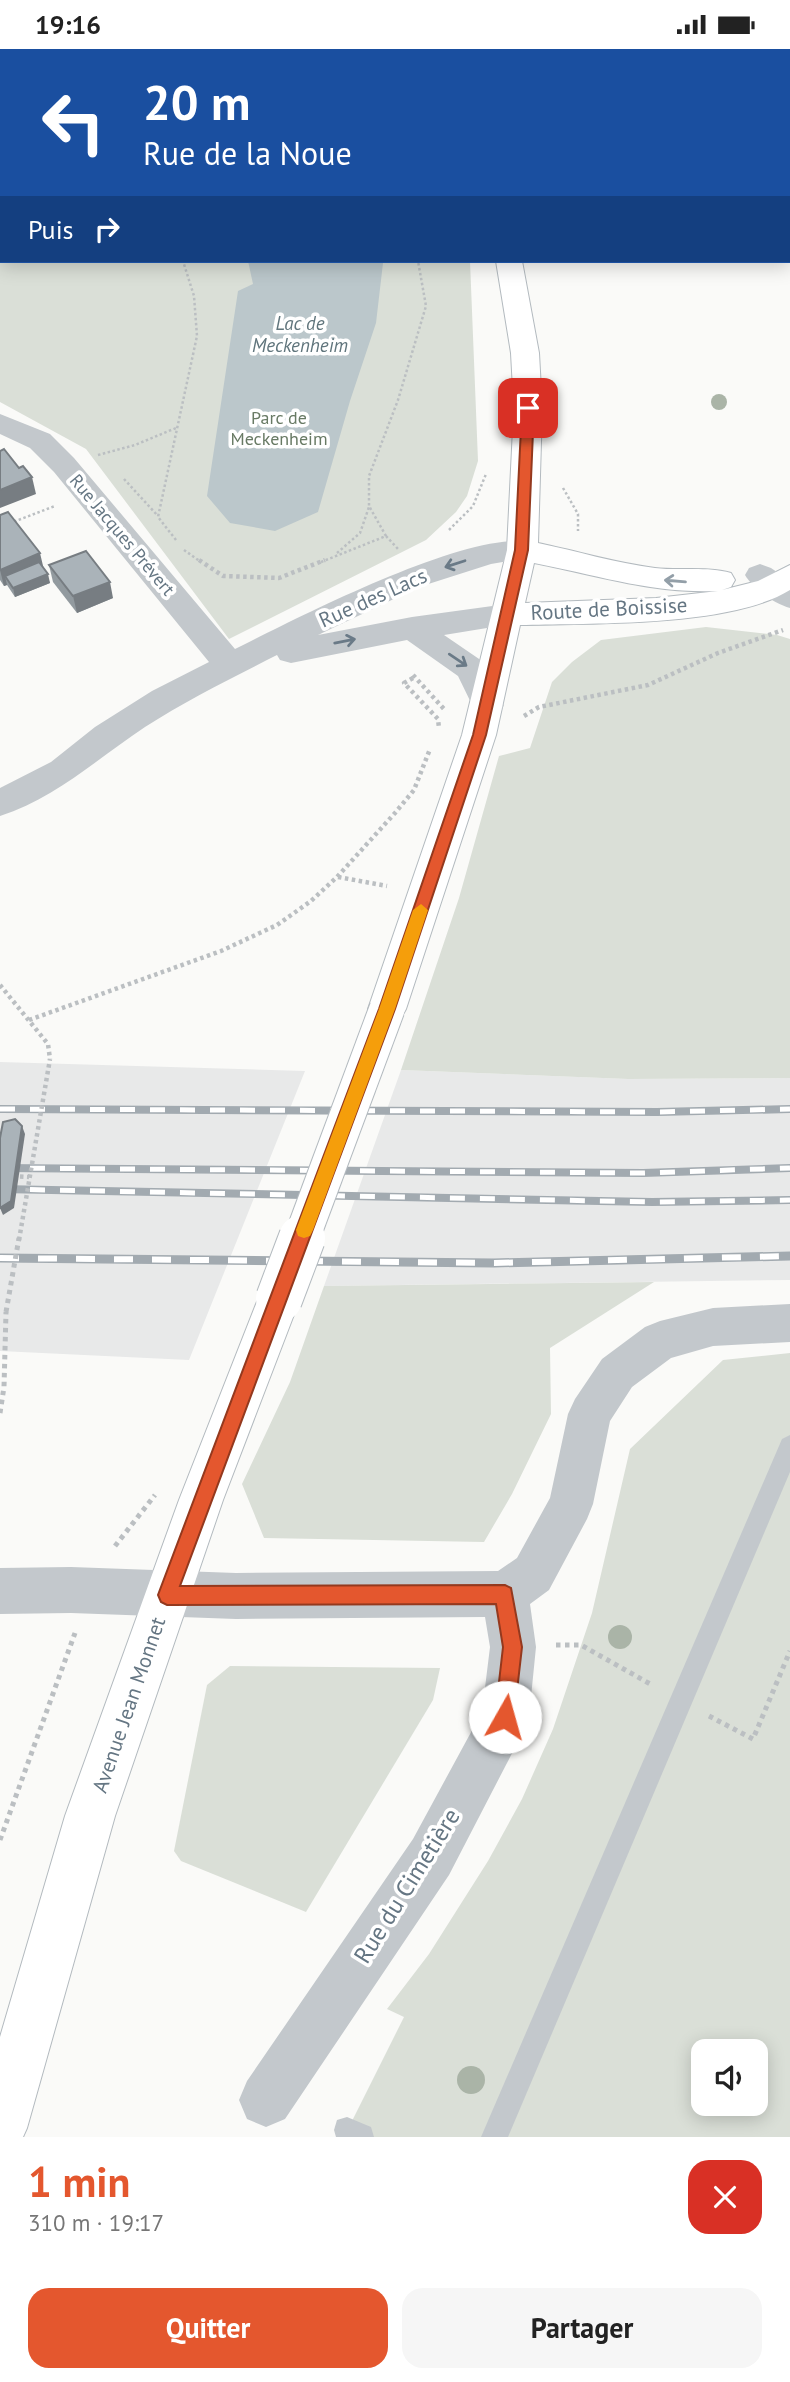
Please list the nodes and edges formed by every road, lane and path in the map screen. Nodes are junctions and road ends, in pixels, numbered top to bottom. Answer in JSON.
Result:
{"nodes":[{"id":1,"x":184,"y":263,"type":"edge"},
{"id":2,"x":418,"y":263,"type":"edge"},
{"id":3,"x":509,"y":263,"type":"edge"},
{"id":4,"x":0,"y":423,"type":"edge"},
{"id":5,"x":176,"y":428,"type":"junction"},
{"id":6,"x":64,"y":465,"type":"junction"},
{"id":7,"x":486,"y":475,"type":"dead end"},
{"id":8,"x":559,"y":482,"type":"dead end"},
{"id":9,"x":88,"y":494,"type":"junction"},
{"id":10,"x":369,"y":506,"type":"junction"},
{"id":11,"x":0,"y":527,"type":"edge"},
{"id":12,"x":447,"y":532,"type":"dead end"},
{"id":13,"x":386,"y":536,"type":"junction"},
{"id":14,"x":576,"y":540,"type":"dead end"},
{"id":15,"x":522,"y":550,"type":"junction"},
{"id":16,"x":402,"y":552,"type":"dead end"},
{"id":17,"x":334,"y":556,"type":"junction"},
{"id":18,"x":781,"y":580,"type":"edge"},
{"id":19,"x":511,"y":598,"type":"junction"},
{"id":20,"x":412,"y":628,"type":"junction"},
{"id":21,"x":790,"y":628,"type":"edge"},
{"id":22,"x":230,"y":665,"type":"junction"},
{"id":23,"x":488,"y":705,"type":"junction"},
{"id":24,"x":451,"y":716,"type":"dead end"},
{"id":25,"x":520,"y":726,"type":"dead end"},
{"id":26,"x":0,"y":803,"type":"edge"},
{"id":27,"x":337,"y":877,"type":"junction"},
{"id":28,"x":396,"y":888,"type":"dead end"},
{"id":29,"x":0,"y":985,"type":"edge"},
{"id":30,"x":29,"y":1020,"type":"junction"},
{"id":31,"x":7,"y":1176,"type":"edge"},
{"id":32,"x":29,"y":1177,"type":"junction"},
{"id":33,"x":790,"y":1323,"type":"edge"},
{"id":34,"x":2,"y":1389,"type":"edge"},
{"id":35,"x":0,"y":1413,"type":"edge"},
{"id":36,"x":790,"y":1446,"type":"edge"},
{"id":37,"x":201,"y":1500,"type":"junction"},
{"id":38,"x":111,"y":1550,"type":"dead end"},
{"id":39,"x":0,"y":1591,"type":"edge"},
{"id":40,"x":505,"y":1594,"type":"junction"},
{"id":41,"x":167,"y":1595,"type":"junction"},
{"id":42,"x":79,"y":1623,"type":"dead end"},
{"id":43,"x":0,"y":1840,"type":"edge"},
{"id":44,"x":266,"y":2100,"type":"dead end"},
{"id":45,"x":0,"y":2128,"type":"edge"},
{"id":46,"x":494,"y":2137,"type":"edge"}],
"edges":[{"from":1,"to":5,"type":"path"},
{"from":2,"to":10,"type":"path"},
{"from":3,"to":15,"type":"main road","name":"Avenue Jean Monnet"},
{"from":4,"to":6,"type":"street","name":"Rue Jacques Prévert"},
{"from":5,"to":6,"type":"path"},
{"from":5,"to":17,"type":"path"},
{"from":6,"to":9,"type":"street","name":"Rue Jacques Prévert"},
{"from":7,"to":12,"type":"path"},
{"from":8,"to":14,"type":"path"},
{"from":9,"to":11,"type":"path"},
{"from":9,"to":22,"type":"street","name":"Rue Jacques Prévert"},
{"from":10,"to":13,"type":"path"},
{"from":10,"to":17,"type":"path"},
{"from":13,"to":16,"type":"path"},
{"from":13,"to":17,"type":"path"},
{"from":18,"to":15,"type":"main road","name":"Route de Boissise","one_way":true},
{"from":15,"to":19,"type":"main road","name":"Avenue Jean Monnet"},
{"from":15,"to":22,"type":"street","name":"Rue des Lacs","one_way":true},
{"from":18,"to":19,"type":"main road","name":"Route de Boissise"},
{"from":19,"to":20,"type":"street","name":"Rue des Lacs"},
{"from":19,"to":23,"type":"main road","name":"Avenue Jean Monnet"},
{"from":22,"to":20,"type":"street","name":"Rue des Lacs","one_way":true},
{"from":20,"to":23,"type":"street","one_way":true},
{"from":21,"to":25,"type":"path"},
{"from":22,"to":26,"type":"street","name":"Rue des Lacs"},
{"from":23,"to":37,"type":"main road","name":"Avenue Jean Monnet","bridge":true},
{"from":24,"to":27,"type":"path"},
{"from":27,"to":28,"type":"path"},
{"from":27,"to":30,"type":"path"},
{"from":29,"to":30,"type":"path"},
{"from":30,"to":32,"type":"path","bridge":true},
{"from":31,"to":32,"type":"path"},
{"from":32,"to":34,"type":"path","bridge":true},
{"from":33,"to":40,"type":"street"},
{"from":34,"to":35,"type":"path"},
{"from":36,"to":46,"type":"lane"},
{"from":37,"to":38,"type":"path"},
{"from":37,"to":41,"type":"main road","name":"Avenue Jean Monnet"},
{"from":39,"to":41,"type":"street"},
{"from":40,"to":41,"type":"street"},
{"from":40,"to":44,"type":"street","name":"Rue du Cimetière"},
{"from":41,"to":45,"type":"main road","name":"Avenue Jean Monnet"},
{"from":42,"to":43,"type":"path"}]}
